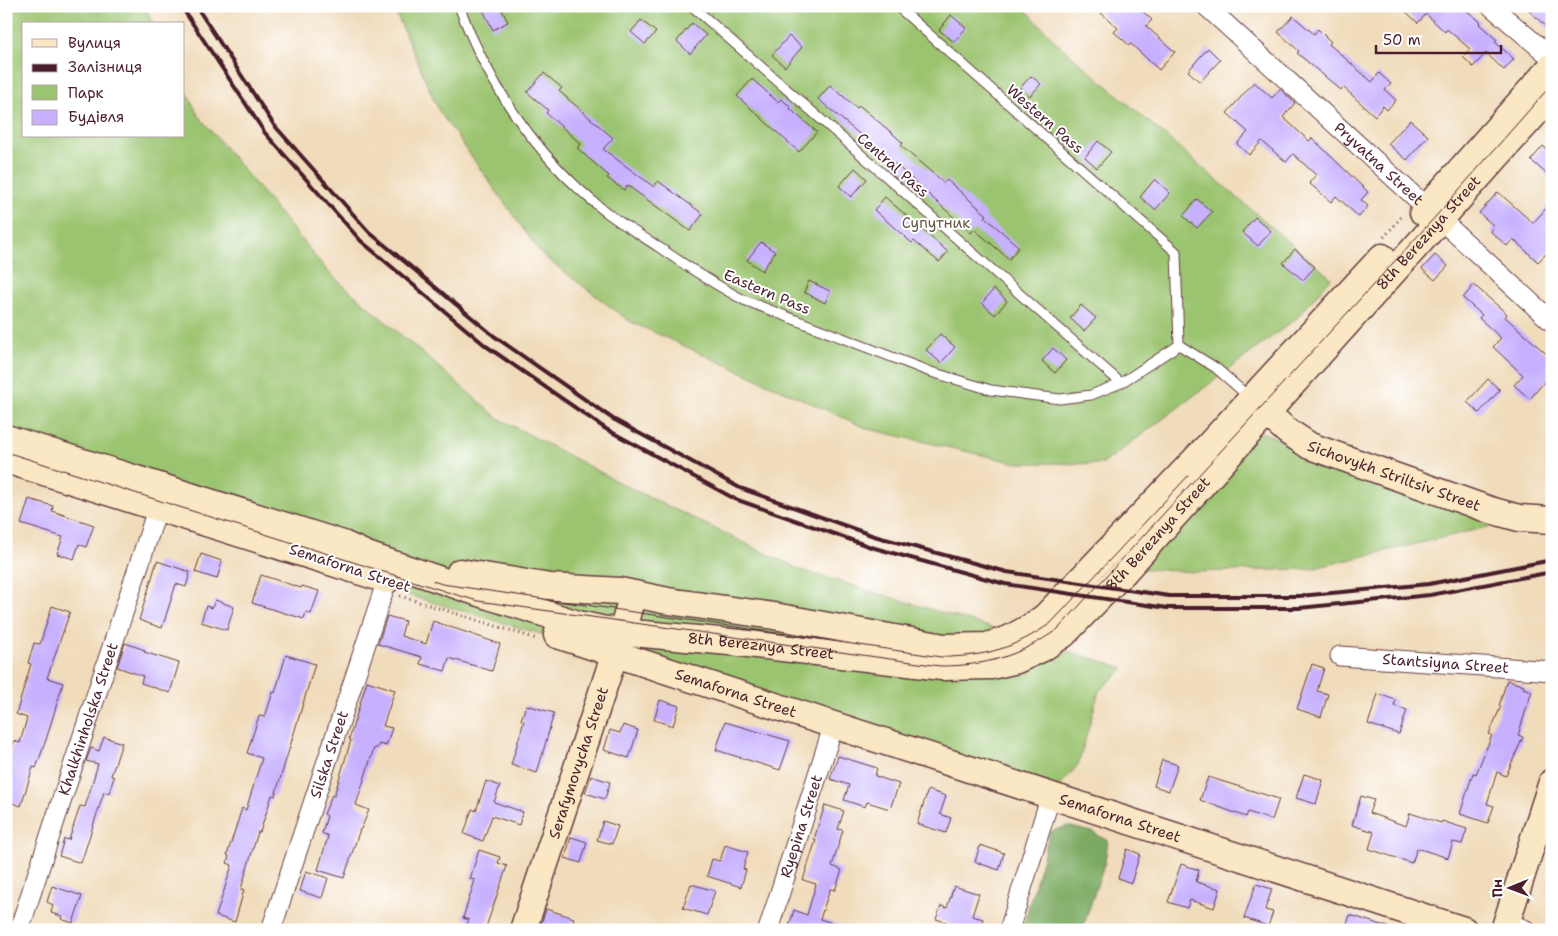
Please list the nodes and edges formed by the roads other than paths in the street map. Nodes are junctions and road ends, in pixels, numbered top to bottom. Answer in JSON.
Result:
{"nodes":[{"id":1,"x":459,"y":6,"type":"edge"},
{"id":2,"x":692,"y":6,"type":"edge"},
{"id":3,"x":897,"y":6,"type":"edge"},
{"id":4,"x":1206,"y":6,"type":"edge"},
{"id":5,"x":1491,"y":6,"type":"edge"},
{"id":6,"x":1552,"y":58,"type":"edge"},
{"id":7,"x":1552,"y":66,"type":"edge"},
{"id":8,"x":1552,"y":95,"type":"edge"},
{"id":9,"x":1434,"y":214,"type":"junction"},
{"id":10,"x":1552,"y":322,"type":"edge"},
{"id":11,"x":1179,"y":345,"type":"junction"},
{"id":12,"x":1121,"y":383,"type":"junction"},
{"id":13,"x":1259,"y":406,"type":"junction"},
{"id":14,"x":6,"y":438,"type":"edge"},
{"id":15,"x":6,"y":460,"type":"edge"},
{"id":16,"x":158,"y":507,"type":"junction"},
{"id":17,"x":1552,"y":520,"type":"edge"},
{"id":18,"x":343,"y":544,"type":"junction"},
{"id":19,"x":387,"y":580,"type":"junction"},
{"id":20,"x":632,"y":594,"type":"junction"},
{"id":21,"x":619,"y":643,"type":"junction"},
{"id":22,"x":1340,"y":656,"type":"dead end"},
{"id":23,"x":1552,"y":671,"type":"edge"},
{"id":24,"x":834,"y":724,"type":"junction"},
{"id":25,"x":1552,"y":782,"type":"edge"},
{"id":26,"x":1051,"y":795,"type":"junction"},
{"id":27,"x":1512,"y":927,"type":"edge"},
{"id":28,"x":19,"y":930,"type":"edge"},
{"id":29,"x":271,"y":930,"type":"edge"},
{"id":30,"x":523,"y":930,"type":"edge"},
{"id":31,"x":768,"y":930,"type":"edge"},
{"id":32,"x":1009,"y":930,"type":"edge"},
{"id":33,"x":1464,"y":930,"type":"edge"}],
"edges":[{"from":1,"to":12,"type":"lane","name":"Eastern Pass"},
{"from":2,"to":12,"type":"lane","name":"Central Pass"},
{"from":3,"to":11,"type":"lane","name":"Western Pass"},
{"from":4,"to":9,"type":"street","name":"Pryvatna Street"},
{"from":5,"to":6,"type":"street"},
{"from":7,"to":9,"type":"main road","name":"8th Bereznya Street"},
{"from":8,"to":9,"type":"main road","name":"8th Bereznya Street"},
{"from":9,"to":10,"type":"street","name":"Pryvatna Street"},
{"from":9,"to":13,"type":"main road","name":"8th Bereznya Street"},
{"from":11,"to":12,"type":"lane","name":"Eastern Pass"},
{"from":11,"to":13,"type":"lane"},
{"from":13,"to":17,"type":"main road","name":"Sichovykh Striltsiv Street"},
{"from":13,"to":20,"type":"main road","name":"8th Bereznya Street"},
{"from":13,"to":21,"type":"main road","name":"8th Bereznya Street"},
{"from":14,"to":18,"type":"main road","name":"Semaforna Street"},
{"from":15,"to":16,"type":"main road","name":"Semaforna Street"},
{"from":16,"to":19,"type":"main road","name":"Semaforna Street"},
{"from":16,"to":28,"type":"street","name":"Khalkhinholska Street"},
{"from":18,"to":20,"type":"main road","name":"Semaforna Street"},
{"from":18,"to":21,"type":"main road","name":"Semaforna Street"},
{"from":19,"to":21,"type":"main road","name":"Semaforna Street"},
{"from":19,"to":29,"type":"street","name":"Silska Street"},
{"from":20,"to":21,"type":"main road","name":"Serafymovycha Street"},
{"from":21,"to":24,"type":"main road","name":"Semaforna Street"},
{"from":21,"to":30,"type":"main road","name":"Serafymovycha Street"},
{"from":22,"to":23,"type":"street","name":"Stantsiyna Street"},
{"from":24,"to":26,"type":"main road","name":"Semaforna Street"},
{"from":24,"to":31,"type":"street","name":"Ryepina Street"},
{"from":25,"to":27,"type":"main road"},
{"from":26,"to":32,"type":"street"},
{"from":26,"to":33,"type":"main road","name":"Semaforna Street"}]}
